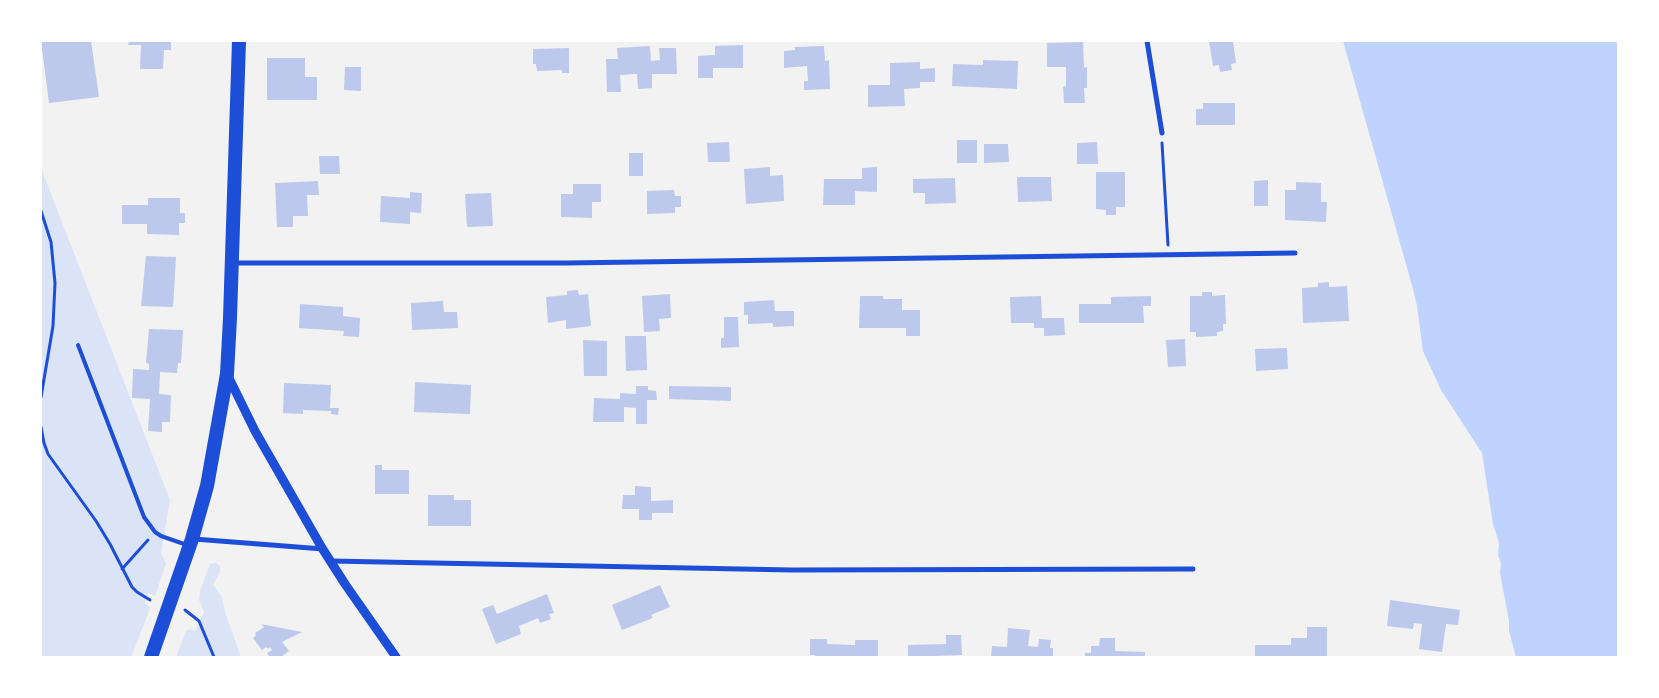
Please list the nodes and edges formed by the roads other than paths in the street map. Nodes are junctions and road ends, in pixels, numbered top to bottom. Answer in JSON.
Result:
{"nodes":[{"id":1,"x":239,"y":41,"type":"edge"},
{"id":2,"x":1147,"y":41,"type":"edge"},
{"id":3,"x":1162,"y":133,"type":"road end"},
{"id":4,"x":1295,"y":253,"type":"dead end"},
{"id":5,"x":232,"y":263,"type":"junction"},
{"id":6,"x":78,"y":345,"type":"dead end"},
{"id":7,"x":226,"y":374,"type":"junction"},
{"id":8,"x":191,"y":543,"type":"junction"},
{"id":9,"x":323,"y":549,"type":"junction"},
{"id":10,"x":330,"y":561,"type":"junction"},
{"id":11,"x":1193,"y":570,"type":"dead end"},
{"id":12,"x":151,"y":657,"type":"edge"},
{"id":13,"x":396,"y":657,"type":"edge"}],
"edges":[{"from":1,"to":5,"type":"highway"},
{"from":2,"to":3,"type":"street"},
{"from":4,"to":5,"type":"street"},
{"from":5,"to":7,"type":"highway"},
{"from":6,"to":8,"type":"lane"},
{"from":7,"to":8,"type":"highway"},
{"from":7,"to":9,"type":"street"},
{"from":8,"to":9,"type":"street"},
{"from":8,"to":12,"type":"highway"},
{"from":9,"to":10,"type":"street"},
{"from":10,"to":11,"type":"street"},
{"from":10,"to":13,"type":"street"}]}
